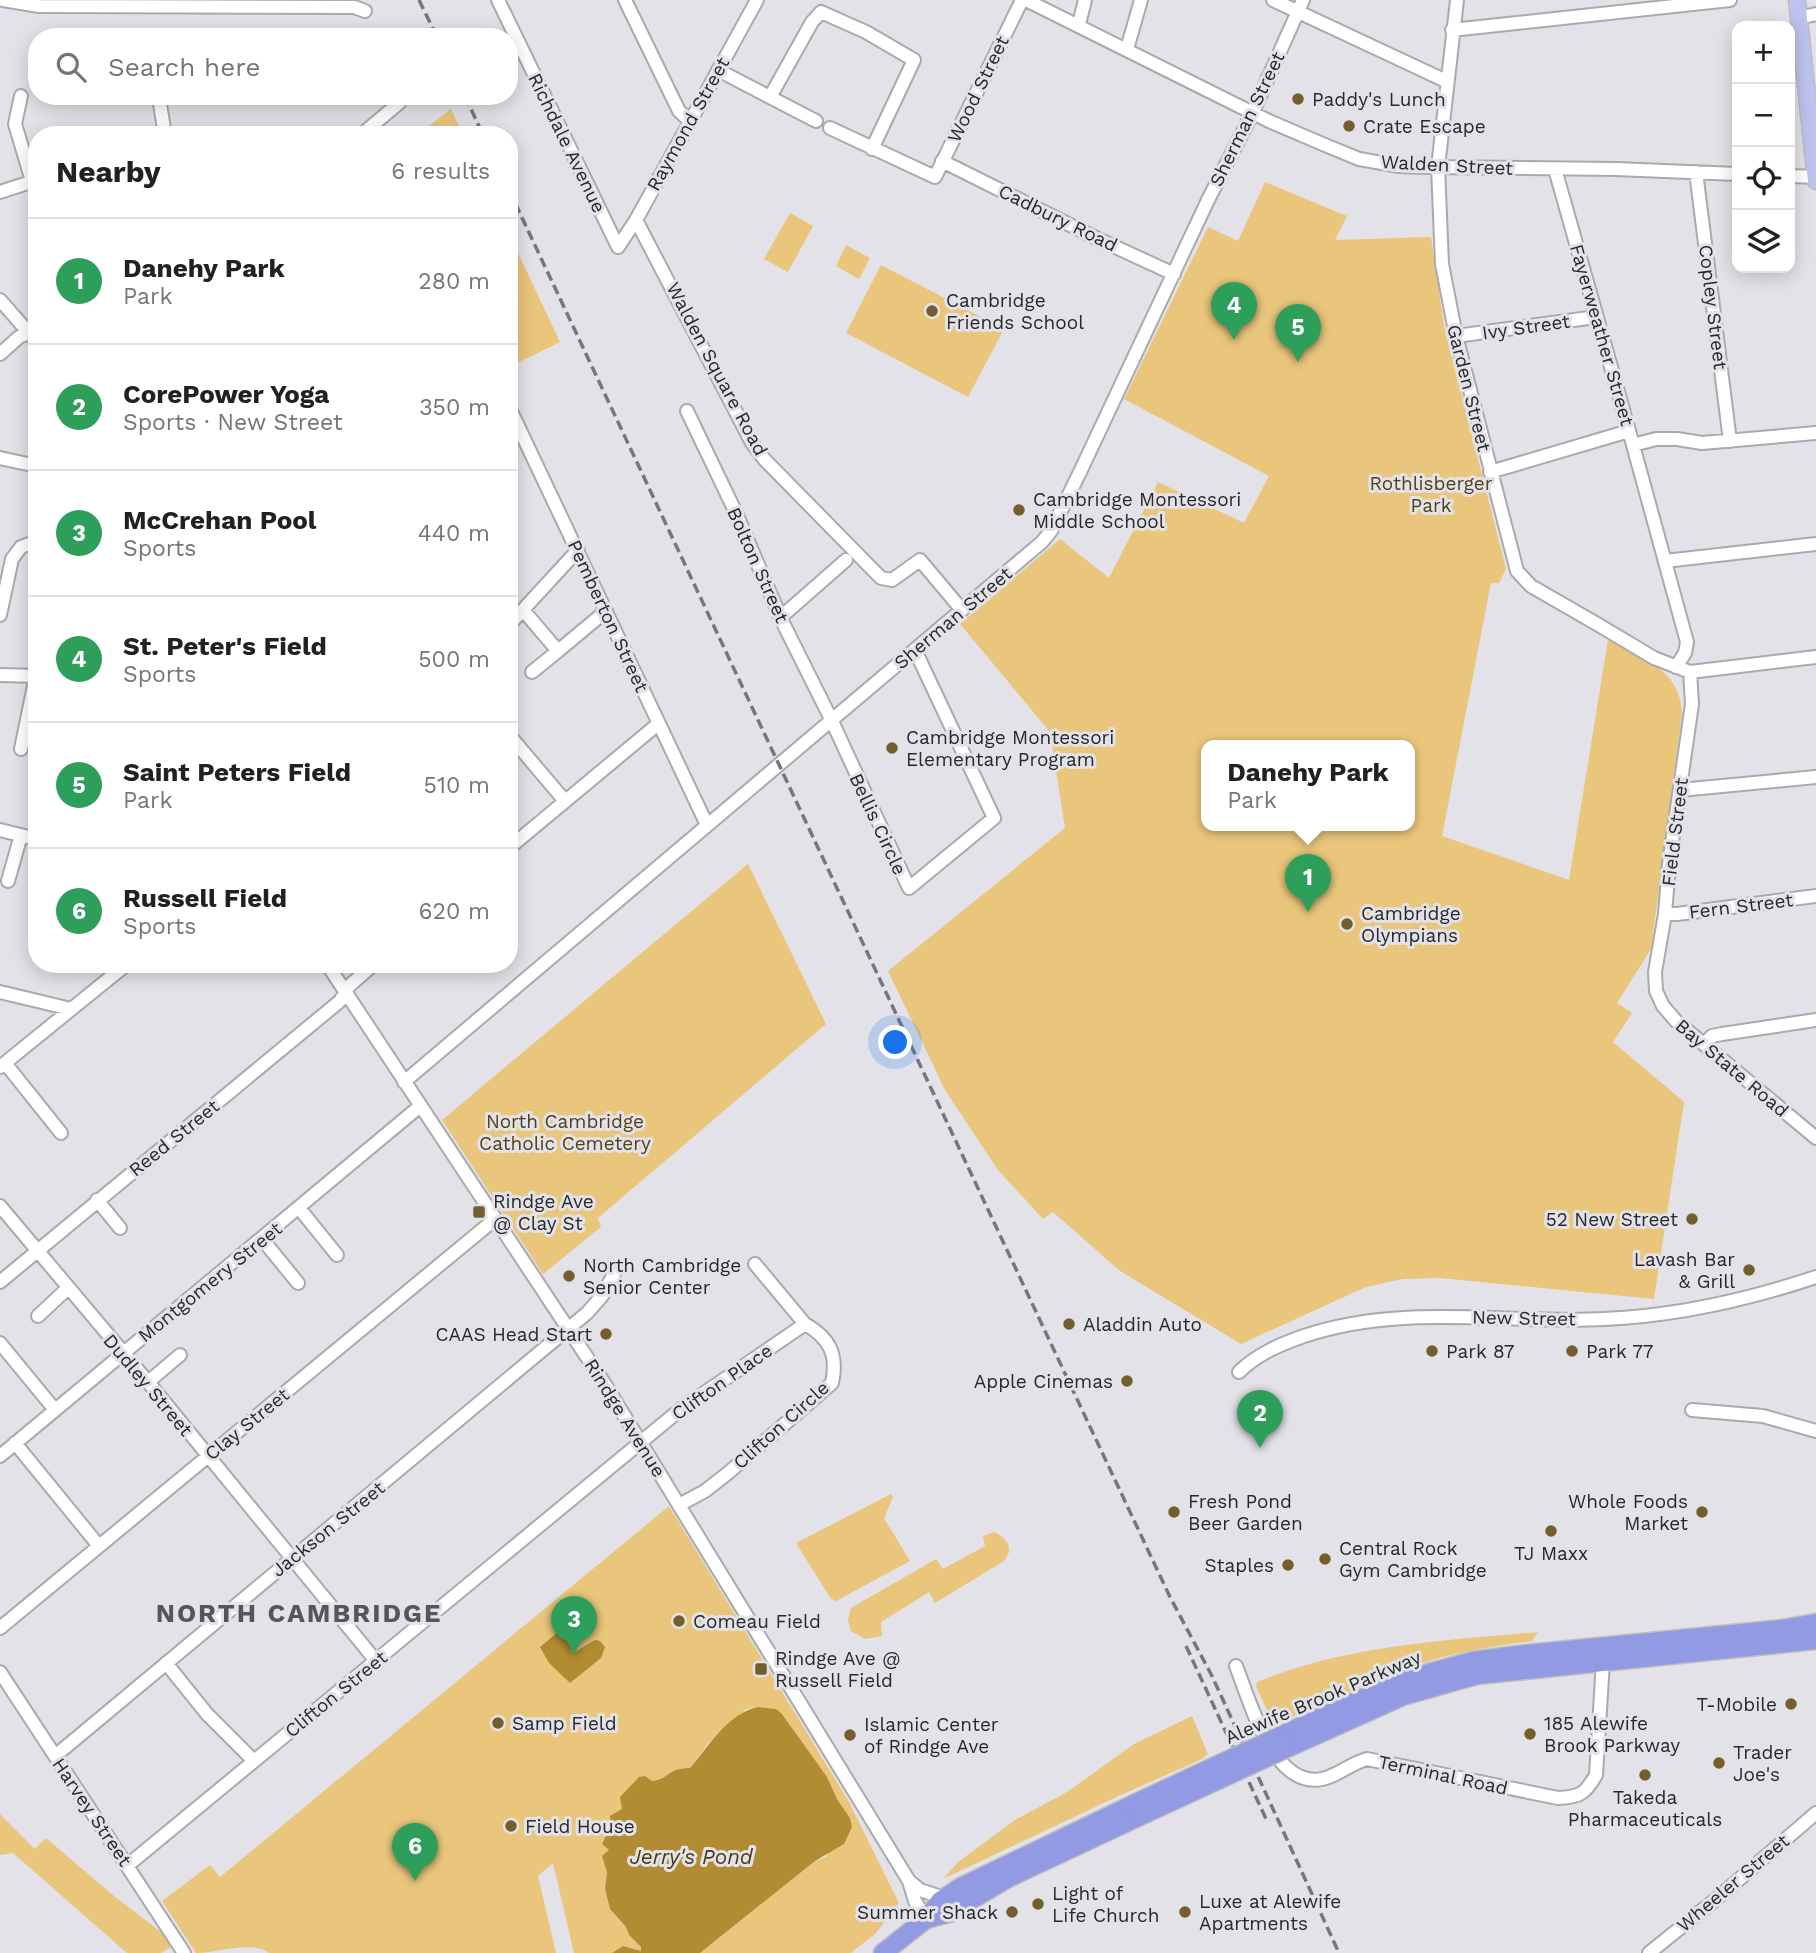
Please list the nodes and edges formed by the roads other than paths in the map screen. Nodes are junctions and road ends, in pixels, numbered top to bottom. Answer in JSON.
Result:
{"nodes":[{"id":1,"x":3,"y":0,"type":"edge"},
{"id":2,"x":498,"y":0,"type":"edge"},
{"id":3,"x":625,"y":0,"type":"edge"},
{"id":4,"x":757,"y":0,"type":"edge"},
{"id":5,"x":1024,"y":0,"type":"edge"},
{"id":6,"x":1085,"y":0,"type":"edge"},
{"id":7,"x":1141,"y":0,"type":"edge"},
{"id":8,"x":1273,"y":0,"type":"edge"},
{"id":9,"x":1457,"y":0,"type":"edge"},
{"id":10,"x":1730,"y":0,"type":"edge"},
{"id":11,"x":1797,"y":0,"type":"edge"},
{"id":12,"x":280,"y":3,"type":"edge"},
{"id":13,"x":1684,"y":3,"type":"edge"},
{"id":14,"x":1301,"y":6,"type":"edge"},
{"id":15,"x":365,"y":12,"type":"dead end"},
{"id":16,"x":1816,"y":14,"type":"edge"},
{"id":17,"x":1799,"y":18,"type":"junction"},
{"id":18,"x":1079,"y":24,"type":"junction"},
{"id":19,"x":512,"y":28,"type":"edge"},
{"id":20,"x":1452,"y":30,"type":"junction"},
{"id":21,"x":518,"y":41,"type":"edge"},
{"id":22,"x":1127,"y":49,"type":"junction"},
{"id":23,"x":718,"y":70,"type":"junction"},
{"id":24,"x":1446,"y":81,"type":"junction"},
{"id":25,"x":21,"y":96,"type":"dead end"},
{"id":26,"x":770,"y":97,"type":"junction"},
{"id":27,"x":160,"y":105,"type":"edge"},
{"id":28,"x":397,"y":105,"type":"edge"},
{"id":29,"x":1253,"y":112,"type":"junction"},
{"id":30,"x":690,"y":121,"type":"junction"},
{"id":31,"x":816,"y":121,"type":"dead end"},
{"id":32,"x":164,"y":126,"type":"edge"},
{"id":33,"x":372,"y":126,"type":"edge"},
{"id":34,"x":830,"y":128,"type":"dead end"},
{"id":35,"x":872,"y":149,"type":"junction"},
{"id":36,"x":942,"y":161,"type":"junction"},
{"id":37,"x":28,"y":165,"type":"edge"},
{"id":38,"x":1438,"y":167,"type":"junction"},
{"id":39,"x":1555,"y":169,"type":"junction"},
{"id":40,"x":1696,"y":172,"type":"junction"},
{"id":41,"x":1732,"y":174,"type":"edge"},
{"id":42,"x":1795,"y":176,"type":"edge"},
{"id":43,"x":1816,"y":178,"type":"edge"},
{"id":44,"x":28,"y":183,"type":"edge"},
{"id":45,"x":0,"y":192,"type":"edge"},
{"id":46,"x":636,"y":220,"type":"junction"},
{"id":47,"x":618,"y":247,"type":"joint"},
{"id":48,"x":1174,"y":274,"type":"junction"},
{"id":49,"x":0,"y":300,"type":"edge"},
{"id":50,"x":1596,"y":317,"type":"junction"},
{"id":51,"x":28,"y":329,"type":"edge"},
{"id":52,"x":28,"y":336,"type":"edge"},
{"id":53,"x":1456,"y":336,"type":"junction"},
{"id":54,"x":0,"y":354,"type":"edge"},
{"id":55,"x":687,"y":411,"type":"dead end"},
{"id":56,"x":518,"y":426,"type":"edge"},
{"id":57,"x":1629,"y":431,"type":"junction"},
{"id":58,"x":1816,"y":433,"type":"edge"},
{"id":59,"x":1731,"y":441,"type":"junction"},
{"id":60,"x":1633,"y":444,"type":"junction"},
{"id":61,"x":0,"y":458,"type":"edge"},
{"id":62,"x":28,"y":464,"type":"edge"},
{"id":63,"x":1490,"y":472,"type":"junction"},
{"id":64,"x":1816,"y":544,"type":"edge"},
{"id":65,"x":28,"y":546,"type":"edge"},
{"id":66,"x":578,"y":550,"type":"junction"},
{"id":67,"x":846,"y":560,"type":"dead end"},
{"id":68,"x":1665,"y":561,"type":"junction"},
{"id":69,"x":523,"y":610,"type":"junction"},
{"id":70,"x":961,"y":610,"type":"junction"},
{"id":71,"x":606,"y":611,"type":"junction"},
{"id":72,"x":0,"y":615,"type":"edge"},
{"id":73,"x":518,"y":615,"type":"edge"},
{"id":74,"x":780,"y":617,"type":"junction"},
{"id":75,"x":915,"y":650,"type":"junction"},
{"id":76,"x":558,"y":651,"type":"junction"},
{"id":77,"x":1816,"y":657,"type":"edge"},
{"id":78,"x":1676,"y":667,"type":"junction"},
{"id":79,"x":1690,"y":672,"type":"junction"},
{"id":80,"x":532,"y":673,"type":"dead end"},
{"id":81,"x":0,"y":675,"type":"edge"},
{"id":82,"x":28,"y":676,"type":"edge"},
{"id":83,"x":28,"y":715,"type":"edge"},
{"id":84,"x":831,"y":719,"type":"junction"},
{"id":85,"x":659,"y":724,"type":"junction"},
{"id":86,"x":518,"y":746,"type":"edge"},
{"id":87,"x":21,"y":749,"type":"dead end"},
{"id":88,"x":1816,"y":777,"type":"edge"},
{"id":89,"x":1680,"y":790,"type":"junction"},
{"id":90,"x":565,"y":801,"type":"junction"},
{"id":91,"x":707,"y":825,"type":"junction"},
{"id":92,"x":0,"y":830,"type":"edge"},
{"id":93,"x":21,"y":835,"type":"junction"},
{"id":94,"x":28,"y":837,"type":"edge"},
{"id":95,"x":518,"y":840,"type":"edge"},
{"id":96,"x":8,"y":881,"type":"dead end"},
{"id":97,"x":1816,"y":897,"type":"edge"},
{"id":98,"x":1665,"y":914,"type":"junction"},
{"id":99,"x":116,"y":973,"type":"edge"},
{"id":100,"x":333,"y":973,"type":"edge"},
{"id":101,"x":364,"y":973,"type":"edge"},
{"id":102,"x":1657,"y":991,"type":"joint"},
{"id":103,"x":0,"y":992,"type":"edge"},
{"id":104,"x":345,"y":992,"type":"junction"},
{"id":105,"x":71,"y":1009,"type":"junction"},
{"id":106,"x":1816,"y":1020,"type":"edge"},
{"id":107,"x":1704,"y":1044,"type":"junction"},
{"id":108,"x":2,"y":1065,"type":"edge"},
{"id":109,"x":404,"y":1082,"type":"junction"},
{"id":110,"x":419,"y":1107,"type":"junction"},
{"id":111,"x":61,"y":1133,"type":"dead end"},
{"id":112,"x":1816,"y":1138,"type":"edge"},
{"id":113,"x":97,"y":1200,"type":"junction"},
{"id":114,"x":0,"y":1206,"type":"edge"},
{"id":115,"x":299,"y":1208,"type":"junction"},
{"id":116,"x":494,"y":1220,"type":"junction"},
{"id":117,"x":120,"y":1228,"type":"dead end"},
{"id":118,"x":262,"y":1240,"type":"junction"},
{"id":119,"x":37,"y":1251,"type":"junction"},
{"id":120,"x":337,"y":1255,"type":"dead end"},
{"id":121,"x":755,"y":1264,"type":"dead end"},
{"id":122,"x":614,"y":1274,"type":"dead end"},
{"id":123,"x":1816,"y":1277,"type":"edge"},
{"id":124,"x":0,"y":1282,"type":"edge"},
{"id":125,"x":298,"y":1283,"type":"dead end"},
{"id":126,"x":68,"y":1288,"type":"junction"},
{"id":127,"x":38,"y":1316,"type":"dead end"},
{"id":128,"x":805,"y":1324,"type":"junction"},
{"id":129,"x":568,"y":1329,"type":"junction"},
{"id":130,"x":0,"y":1343,"type":"edge"},
{"id":131,"x":123,"y":1353,"type":"junction"},
{"id":132,"x":180,"y":1355,"type":"dead end"},
{"id":133,"x":1239,"y":1371,"type":"dead end"},
{"id":134,"x":148,"y":1382,"type":"junction"},
{"id":135,"x":55,"y":1410,"type":"junction"},
{"id":136,"x":1692,"y":1410,"type":"dead end"},
{"id":137,"x":1816,"y":1431,"type":"edge"},
{"id":138,"x":641,"y":1442,"type":"junction"},
{"id":139,"x":15,"y":1443,"type":"junction"},
{"id":140,"x":0,"y":1456,"type":"edge"},
{"id":141,"x":207,"y":1456,"type":"junction"},
{"id":142,"x":679,"y":1505,"type":"junction"},
{"id":143,"x":99,"y":1546,"type":"junction"},
{"id":144,"x":292,"y":1559,"type":"junction"},
{"id":145,"x":1816,"y":1623,"type":"edge"},
{"id":146,"x":0,"y":1628,"type":"edge"},
{"id":147,"x":1816,"y":1640,"type":"edge"},
{"id":148,"x":376,"y":1661,"type":"junction"},
{"id":149,"x":1603,"y":1661,"type":"junction"},
{"id":150,"x":166,"y":1663,"type":"junction"},
{"id":151,"x":1236,"y":1666,"type":"dead end"},
{"id":152,"x":0,"y":1672,"type":"edge"},
{"id":153,"x":1282,"y":1743,"type":"junction"},
{"id":154,"x":55,"y":1756,"type":"junction"},
{"id":155,"x":254,"y":1761,"type":"junction"},
{"id":156,"x":1137,"y":1810,"type":"junction"},
{"id":157,"x":1816,"y":1813,"type":"edge"},
{"id":158,"x":128,"y":1865,"type":"junction"},
{"id":159,"x":909,"y":1881,"type":"junction"},
{"id":160,"x":944,"y":1898,"type":"junction"},
{"id":161,"x":926,"y":1919,"type":"junction"},
{"id":162,"x":896,"y":1947,"type":"edge"},
{"id":163,"x":184,"y":1953,"type":"edge"},
{"id":164,"x":883,"y":1953,"type":"edge"},
{"id":165,"x":1649,"y":1953,"type":"edge"}],
"edges":[{"from":1,"to":12,"type":"street"},
{"from":2,"to":19,"type":"street","name":"Richdale Avenue"},
{"from":3,"to":30,"type":"street"},
{"from":4,"to":23,"type":"street","name":"Raymond Street"},
{"from":5,"to":18,"type":"street","name":"Walden Street"},
{"from":5,"to":36,"type":"street","name":"Wood Street"},
{"from":6,"to":18,"type":"street"},
{"from":7,"to":22,"type":"street"},
{"from":8,"to":14,"type":"street"},
{"from":9,"to":20,"type":"street","name":"Garden Street"},
{"from":10,"to":13,"type":"street"},
{"from":11,"to":17,"type":"main road"},
{"from":12,"to":15,"type":"street"},
{"from":13,"to":20,"type":"street"},
{"from":14,"to":24,"type":"street"},
{"from":14,"to":29,"type":"street","name":"Sherman Street"},
{"from":16,"to":17,"type":"street"},
{"from":17,"to":43,"type":"main road"},
{"from":18,"to":22,"type":"street","name":"Walden Street"},
{"from":20,"to":24,"type":"street","name":"Garden Street"},
{"from":21,"to":47,"type":"street","name":"Richdale Avenue"},
{"from":22,"to":29,"type":"street","name":"Walden Street"},
{"from":23,"to":26,"type":"street"},
{"from":23,"to":30,"type":"street","name":"Raymond Street"},
{"from":24,"to":38,"type":"street","name":"Garden Street"},
{"from":25,"to":37,"type":"street"},
{"from":26,"to":31,"type":"street"},
{"from":26,"to":35,"type":"street"},
{"from":27,"to":32,"type":"street"},
{"from":28,"to":33,"type":"street"},
{"from":29,"to":38,"type":"street","name":"Walden Street"},
{"from":29,"to":48,"type":"street","name":"Sherman Street"},
{"from":30,"to":46,"type":"street","name":"Raymond Street"},
{"from":34,"to":35,"type":"street"},
{"from":35,"to":36,"type":"street","name":"Wood Street"},
{"from":36,"to":48,"type":"street","name":"Cadbury Road"},
{"from":38,"to":39,"type":"street","name":"Walden Street"},
{"from":38,"to":53,"type":"street","name":"Garden Street"},
{"from":39,"to":40,"type":"street","name":"Walden Street"},
{"from":39,"to":50,"type":"street","name":"Fayerweather Street"},
{"from":40,"to":41,"type":"street","name":"Walden Street"},
{"from":40,"to":59,"type":"street","name":"Copley Street"},
{"from":42,"to":43,"type":"street"},
{"from":44,"to":45,"type":"street"},
{"from":46,"to":47,"type":"street","name":"Raymond Street"},
{"from":46,"to":70,"type":"street","name":"Walden Square Road"},
{"from":48,"to":70,"type":"street","name":"Sherman Street"},
{"from":49,"to":51,"type":"street"},
{"from":50,"to":53,"type":"street","name":"Ivy Street"},
{"from":50,"to":57,"type":"street","name":"Fayerweather Street"},
{"from":52,"to":54,"type":"street"},
{"from":53,"to":63,"type":"street","name":"Garden Street"},
{"from":55,"to":74,"type":"street","name":"Bolton Street"},
{"from":56,"to":66,"type":"street","name":"Pemberton Street"},
{"from":57,"to":60,"type":"street","name":"Fayerweather Street"},
{"from":57,"to":63,"type":"street"},
{"from":58,"to":59,"type":"street","name":"Fayerweather Street"},
{"from":59,"to":60,"type":"street","name":"Fayerweather Street"},
{"from":60,"to":68,"type":"street"},
{"from":61,"to":62,"type":"street"},
{"from":63,"to":78,"type":"street","name":"Garden Street"},
{"from":64,"to":68,"type":"street"},
{"from":65,"to":72,"type":"street"},
{"from":66,"to":69,"type":"street"},
{"from":66,"to":71,"type":"street","name":"Pemberton Street"},
{"from":67,"to":74,"type":"street"},
{"from":68,"to":78,"type":"street"},
{"from":69,"to":73,"type":"street"},
{"from":69,"to":76,"type":"street"},
{"from":70,"to":75,"type":"street","name":"Sherman Street"},
{"from":71,"to":76,"type":"street"},
{"from":71,"to":85,"type":"street","name":"Pemberton Street"},
{"from":74,"to":84,"type":"street","name":"Bolton Street"},
{"from":75,"to":84,"type":"street","name":"Sherman Street"},
{"from":75,"to":84,"type":"street","name":"Bellis Circle"},
{"from":76,"to":80,"type":"street"},
{"from":77,"to":79,"type":"street"},
{"from":78,"to":79,"type":"street","name":"Garden Street"},
{"from":79,"to":89,"type":"street","name":"Field Street"},
{"from":81,"to":82,"type":"street"},
{"from":83,"to":87,"type":"street"},
{"from":84,"to":91,"type":"street","name":"Sherman Street"},
{"from":85,"to":90,"type":"street"},
{"from":85,"to":91,"type":"street","name":"Pemberton Street"},
{"from":86,"to":90,"type":"street"},
{"from":88,"to":89,"type":"street"},
{"from":89,"to":98,"type":"street","name":"Field Street"},
{"from":90,"to":95,"type":"street"},
{"from":91,"to":109,"type":"street","name":"Sherman Street"},
{"from":92,"to":93,"type":"street"},
{"from":93,"to":94,"type":"street"},
{"from":93,"to":96,"type":"street"},
{"from":97,"to":98,"type":"street","name":"Fern Street"},
{"from":98,"to":102,"type":"street","name":"Field Street"},
{"from":99,"to":105,"type":"street"},
{"from":100,"to":104,"type":"street","name":"Rindge Avenue"},
{"from":101,"to":104,"type":"street","name":"Reed Street"},
{"from":102,"to":107,"type":"street","name":"Bay State Road"},
{"from":103,"to":105,"type":"street"},
{"from":104,"to":109,"type":"street","name":"Rindge Avenue"},
{"from":104,"to":113,"type":"street","name":"Reed Street"},
{"from":105,"to":108,"type":"street"},
{"from":106,"to":107,"type":"street"},
{"from":107,"to":112,"type":"street","name":"Bay State Road"},
{"from":108,"to":111,"type":"street"},
{"from":109,"to":110,"type":"street","name":"Rindge Avenue"},
{"from":110,"to":115,"type":"street","name":"Montgomery Street"},
{"from":110,"to":116,"type":"street","name":"Rindge Avenue"},
{"from":113,"to":117,"type":"street"},
{"from":113,"to":119,"type":"street","name":"Reed Street"},
{"from":114,"to":119,"type":"street","name":"Dudley Street"},
{"from":115,"to":118,"type":"street","name":"Montgomery Street"},
{"from":115,"to":120,"type":"street"},
{"from":116,"to":129,"type":"street","name":"Rindge Avenue"},
{"from":116,"to":141,"type":"street","name":"Clay Street"},
{"from":118,"to":125,"type":"street"},
{"from":118,"to":131,"type":"street","name":"Montgomery Street"},
{"from":119,"to":124,"type":"street","name":"Reed Street"},
{"from":119,"to":126,"type":"street","name":"Dudley Street"},
{"from":121,"to":128,"type":"street","name":"Clifton Circle"},
{"from":122,"to":129,"type":"street","name":"Jackson Street"},
{"from":123,"to":133,"type":"street","name":"New Street"},
{"from":126,"to":127,"type":"street"},
{"from":126,"to":131,"type":"street","name":"Dudley Street"},
{"from":128,"to":138,"type":"street","name":"Clifton Place"},
{"from":128,"to":142,"type":"street","name":"Clifton Circle"},
{"from":129,"to":138,"type":"street","name":"Rindge Avenue"},
{"from":129,"to":144,"type":"street","name":"Jackson Street"},
{"from":130,"to":135,"type":"street"},
{"from":131,"to":134,"type":"street","name":"Dudley Street"},
{"from":131,"to":135,"type":"street","name":"Montgomery Street"},
{"from":132,"to":134,"type":"street"},
{"from":134,"to":141,"type":"street","name":"Dudley Street"},
{"from":135,"to":139,"type":"street","name":"Montgomery Street"},
{"from":136,"to":137,"type":"street"},
{"from":138,"to":142,"type":"street","name":"Rindge Avenue"},
{"from":138,"to":148,"type":"street","name":"Clifton Street"},
{"from":139,"to":140,"type":"street","name":"Montgomery Street"},
{"from":139,"to":143,"type":"street"},
{"from":141,"to":143,"type":"street","name":"Clay Street"},
{"from":141,"to":144,"type":"street","name":"Dudley Street"},
{"from":142,"to":159,"type":"street","name":"Rindge Avenue"},
{"from":143,"to":146,"type":"street","name":"Clay Street"},
{"from":144,"to":148,"type":"street","name":"Dudley Street"},
{"from":144,"to":150,"type":"street","name":"Jackson Street"},
{"from":145,"to":153,"type":"highway","name":"Alewife Brook Parkway"},
{"from":147,"to":149,"type":"highway","name":"Alewife Brook Parkway"},
{"from":148,"to":155,"type":"street","name":"Clifton Street"},
{"from":149,"to":151,"type":"street","name":"Terminal Road"},
{"from":149,"to":153,"type":"highway","name":"Alewife Brook Parkway"},
{"from":150,"to":154,"type":"street","name":"Jackson Street"},
{"from":150,"to":155,"type":"street"},
{"from":152,"to":154,"type":"street","name":"Harvey Street"},
{"from":153,"to":156,"type":"highway","name":"Alewife Brook Parkway","bridge":true},
{"from":154,"to":158,"type":"street","name":"Harvey Street"},
{"from":155,"to":158,"type":"street","name":"Clifton Street"},
{"from":156,"to":160,"type":"highway","name":"Alewife Brook Parkway"},
{"from":156,"to":161,"type":"highway","name":"Alewife Brook Parkway"},
{"from":157,"to":165,"type":"street","name":"Wheeler Street"},
{"from":158,"to":163,"type":"street","name":"Harvey Street"},
{"from":159,"to":160,"type":"street"},
{"from":159,"to":161,"type":"street","name":"Rindge Avenue"},
{"from":160,"to":161,"type":"highway","name":"Alewife Brook Parkway"},
{"from":161,"to":162,"type":"highway","name":"Alewife Brook Parkway"},
{"from":162,"to":164,"type":"highway","name":"Alewife Brook Parkway"}]}
